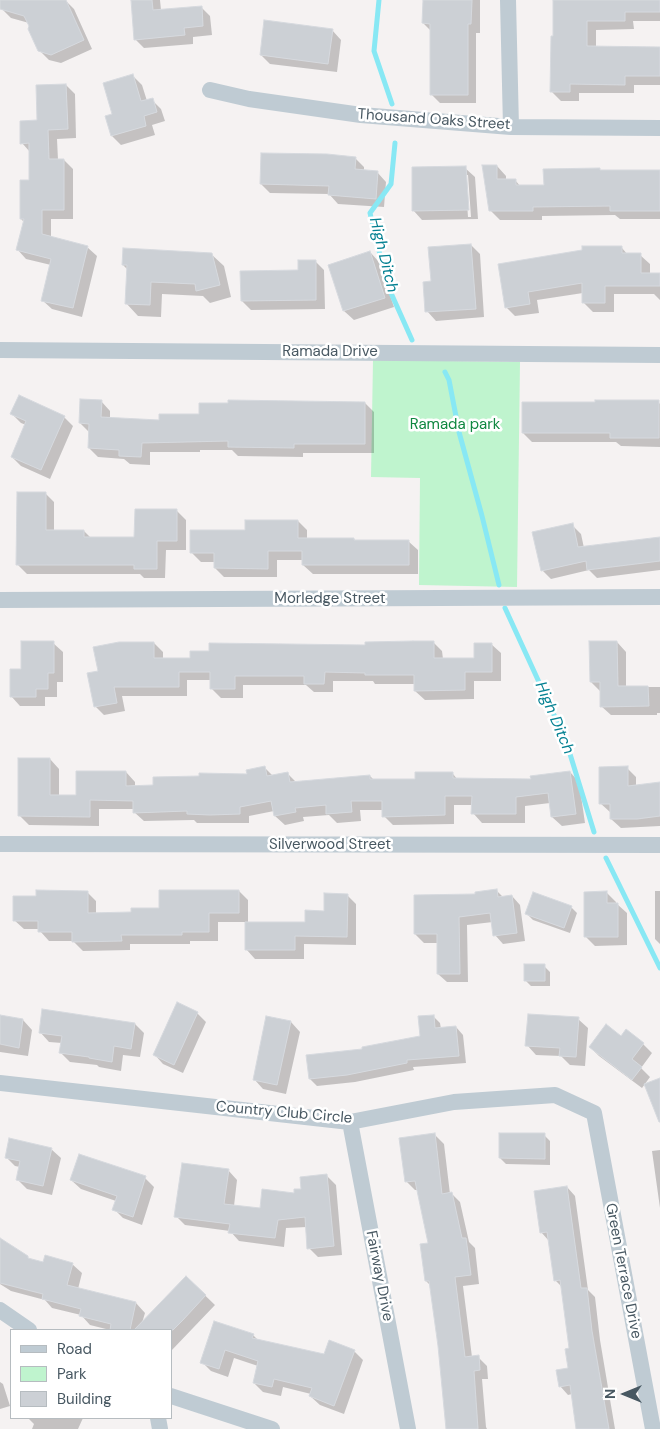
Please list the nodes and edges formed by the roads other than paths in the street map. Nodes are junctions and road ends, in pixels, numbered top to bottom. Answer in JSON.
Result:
{"nodes":[{"id":1,"x":508,"y":0,"type":"edge"},
{"id":2,"x":210,"y":90,"type":"dead end"},
{"id":3,"x":511,"y":126,"type":"junction"},
{"id":4,"x":660,"y":128,"type":"edge"},
{"id":5,"x":0,"y":350,"type":"edge"},
{"id":6,"x":660,"y":355,"type":"edge"},
{"id":7,"x":660,"y":597,"type":"edge"},
{"id":8,"x":0,"y":600,"type":"edge"},
{"id":9,"x":0,"y":844,"type":"edge"},
{"id":10,"x":660,"y":845,"type":"edge"},
{"id":11,"x":0,"y":1083,"type":"edge"},
{"id":12,"x":594,"y":1113,"type":"joint"},
{"id":13,"x":350,"y":1122,"type":"junction"},
{"id":14,"x":0,"y":1310,"type":"edge"},
{"id":15,"x":28,"y":1329,"type":"edge"},
{"id":16,"x":172,"y":1396,"type":"edge"},
{"id":17,"x":272,"y":1429,"type":"edge"},
{"id":18,"x":408,"y":1429,"type":"edge"},
{"id":19,"x":653,"y":1429,"type":"edge"}],
"edges":[{"from":1,"to":3,"type":"street"},
{"from":2,"to":3,"type":"street","name":"Thousand Oaks Street"},
{"from":3,"to":4,"type":"street","name":"Thousand Oaks Street"},
{"from":5,"to":6,"type":"street","name":"Ramada Drive"},
{"from":7,"to":8,"type":"street","name":"Morledge Street"},
{"from":9,"to":10,"type":"street","name":"Silverwood Street"},
{"from":11,"to":13,"type":"street","name":"Country Club Circle"},
{"from":12,"to":13,"type":"street","name":"Country Club Circle"},
{"from":12,"to":19,"type":"street","name":"Green Terrace Drive"},
{"from":13,"to":18,"type":"street","name":"Fairway Drive"},
{"from":14,"to":15,"type":"street"},
{"from":16,"to":17,"type":"street"}]}
